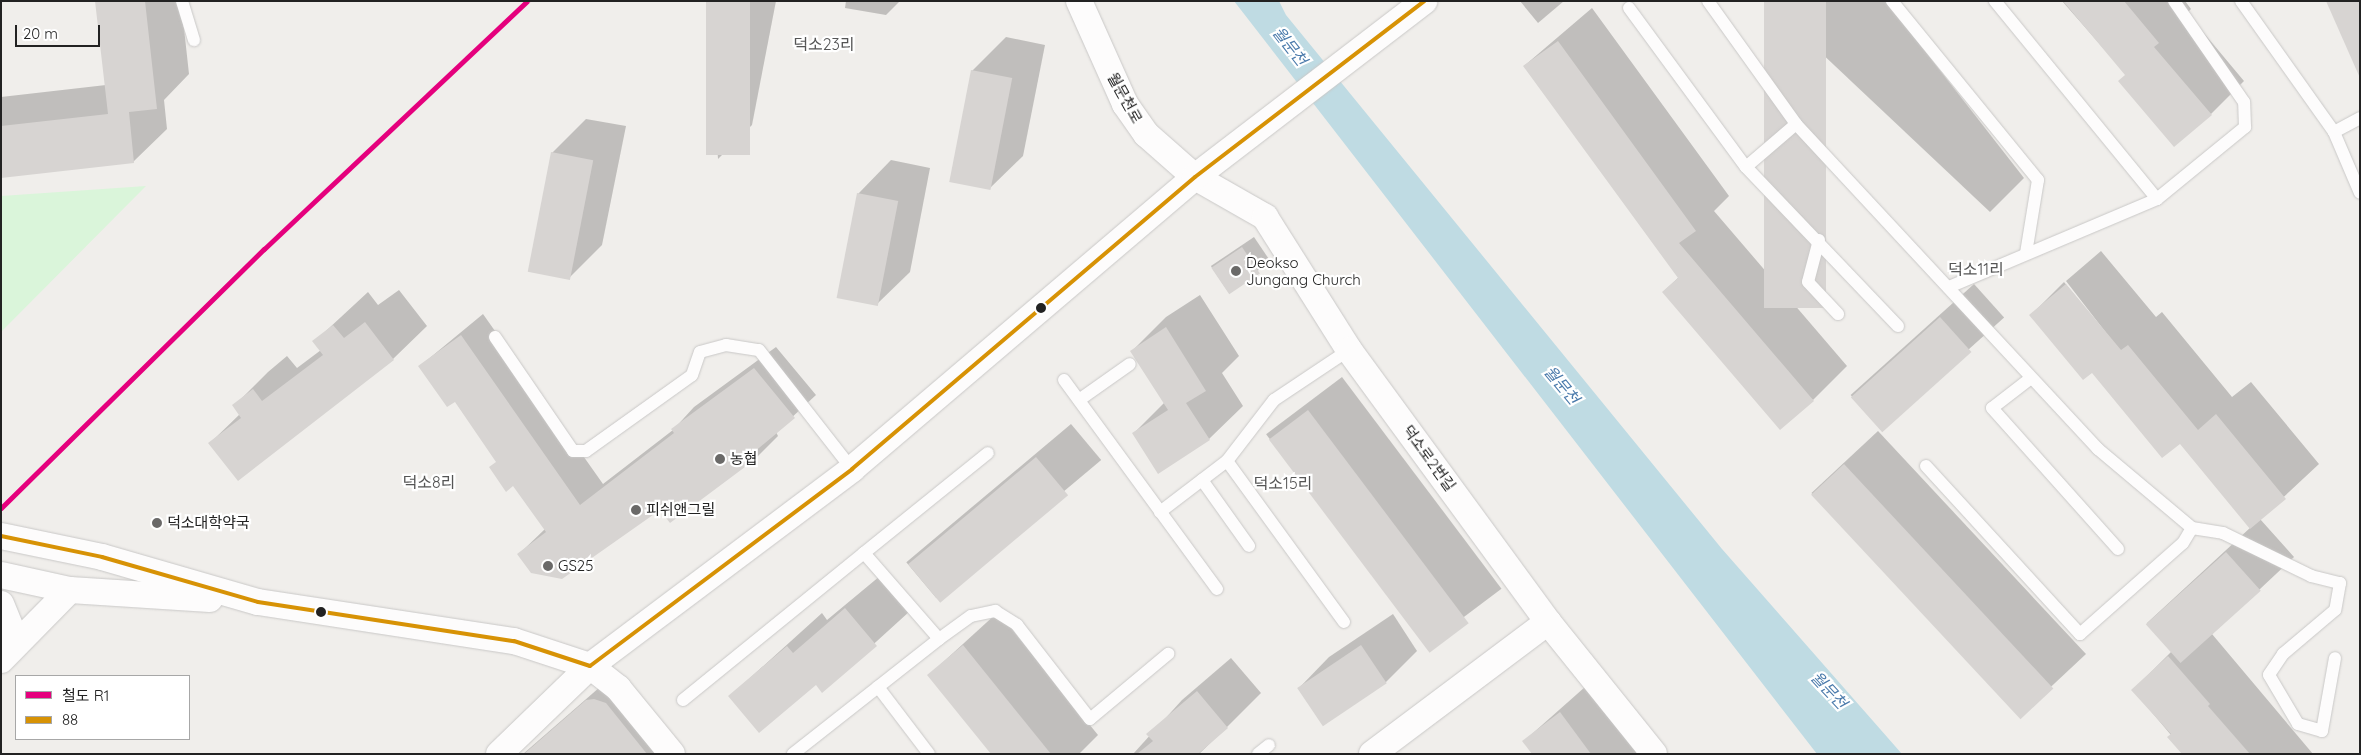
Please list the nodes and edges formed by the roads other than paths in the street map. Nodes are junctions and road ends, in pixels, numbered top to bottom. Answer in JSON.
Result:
{"nodes":[{"id":1,"x":182,"y":1,"type":"edge"},
{"id":2,"x":1079,"y":1,"type":"edge"},
{"id":3,"x":1424,"y":1,"type":"edge"},
{"id":4,"x":1708,"y":1,"type":"edge"},
{"id":5,"x":1892,"y":1,"type":"edge"},
{"id":6,"x":1995,"y":1,"type":"edge"},
{"id":7,"x":2174,"y":1,"type":"edge"},
{"id":8,"x":2240,"y":1,"type":"edge"},
{"id":9,"x":1629,"y":8,"type":"dead end"},
{"id":10,"x":194,"y":40,"type":"dead end"},
{"id":11,"x":2360,"y":118,"type":"edge"},
{"id":12,"x":1796,"y":124,"type":"junction"},
{"id":13,"x":2334,"y":132,"type":"junction"},
{"id":14,"x":1746,"y":167,"type":"junction"},
{"id":15,"x":1195,"y":177,"type":"junction"},
{"id":16,"x":2360,"y":193,"type":"edge"},
{"id":17,"x":2158,"y":199,"type":"junction"},
{"id":18,"x":1819,"y":240,"type":"junction"},
{"id":19,"x":2026,"y":253,"type":"junction"},
{"id":20,"x":1949,"y":287,"type":"junction"},
{"id":21,"x":1838,"y":314,"type":"dead end"},
{"id":22,"x":1898,"y":326,"type":"dead end"},
{"id":23,"x":495,"y":337,"type":"dead end"},
{"id":24,"x":1349,"y":350,"type":"junction"},
{"id":25,"x":1130,"y":364,"type":"dead end"},
{"id":26,"x":2031,"y":378,"type":"junction"},
{"id":27,"x":1064,"y":380,"type":"dead end"},
{"id":28,"x":1079,"y":400,"type":"junction"},
{"id":29,"x":988,"y":453,"type":"dead end"},
{"id":30,"x":1227,"y":461,"type":"junction"},
{"id":31,"x":1926,"y":466,"type":"dead end"},
{"id":32,"x":852,"y":469,"type":"junction"},
{"id":33,"x":1202,"y":480,"type":"junction"},
{"id":34,"x":1160,"y":512,"type":"junction"},
{"id":35,"x":2192,"y":528,"type":"junction"},
{"id":36,"x":1,"y":536,"type":"edge"},
{"id":37,"x":1249,"y":546,"type":"dead end"},
{"id":38,"x":2118,"y":549,"type":"dead end"},
{"id":39,"x":864,"y":553,"type":"junction"},
{"id":40,"x":1,"y":575,"type":"edge"},
{"id":41,"x":1217,"y":589,"type":"dead end"},
{"id":42,"x":70,"y":590,"type":"junction"},
{"id":43,"x":258,"y":602,"type":"junction"},
{"id":44,"x":1,"y":604,"type":"edge"},
{"id":45,"x":1344,"y":622,"type":"dead end"},
{"id":46,"x":1548,"y":622,"type":"junction"},
{"id":47,"x":939,"y":639,"type":"junction"},
{"id":48,"x":9,"y":652,"type":"edge"},
{"id":49,"x":1168,"y":654,"type":"dead end"},
{"id":50,"x":2335,"y":658,"type":"dead end"},
{"id":51,"x":590,"y":666,"type":"junction"},
{"id":52,"x":878,"y":688,"type":"junction"},
{"id":53,"x":683,"y":700,"type":"dead end"},
{"id":54,"x":1269,"y":745,"type":"dead end"},
{"id":55,"x":1377,"y":752,"type":"edge"},
{"id":56,"x":499,"y":754,"type":"edge"},
{"id":57,"x":672,"y":754,"type":"edge"},
{"id":58,"x":793,"y":754,"type":"edge"},
{"id":59,"x":929,"y":754,"type":"edge"},
{"id":60,"x":1258,"y":754,"type":"edge"},
{"id":61,"x":1654,"y":754,"type":"edge"}],
"edges":[{"from":1,"to":10,"type":"lane"},
{"from":2,"to":15,"type":"street","name":"월문천로"},
{"from":3,"to":15,"type":"street"},
{"from":4,"to":12,"type":"lane"},
{"from":5,"to":19,"type":"lane"},
{"from":6,"to":17,"type":"lane"},
{"from":7,"to":17,"type":"lane"},
{"from":8,"to":13,"type":"lane"},
{"from":9,"to":14,"type":"lane"},
{"from":11,"to":13,"type":"lane"},
{"from":12,"to":14,"type":"lane"},
{"from":12,"to":20,"type":"lane"},
{"from":13,"to":16,"type":"lane"},
{"from":14,"to":18,"type":"lane"},
{"from":15,"to":24,"type":"street","name":"덕소로2번길"},
{"from":15,"to":32,"type":"street"},
{"from":17,"to":19,"type":"lane"},
{"from":18,"to":21,"type":"lane"},
{"from":18,"to":22,"type":"lane"},
{"from":19,"to":20,"type":"lane"},
{"from":20,"to":26,"type":"lane"},
{"from":23,"to":32,"type":"lane"},
{"from":24,"to":30,"type":"lane"},
{"from":24,"to":46,"type":"street","name":"덕소로2번길"},
{"from":25,"to":28,"type":"lane"},
{"from":26,"to":35,"type":"lane"},
{"from":26,"to":38,"type":"lane"},
{"from":27,"to":28,"type":"lane"},
{"from":28,"to":34,"type":"lane"},
{"from":29,"to":39,"type":"lane"},
{"from":30,"to":33,"type":"lane"},
{"from":30,"to":45,"type":"lane"},
{"from":31,"to":35,"type":"lane"},
{"from":32,"to":51,"type":"street"},
{"from":33,"to":34,"type":"lane"},
{"from":33,"to":37,"type":"lane"},
{"from":34,"to":41,"type":"lane"},
{"from":35,"to":50,"type":"lane"},
{"from":36,"to":43,"type":"street"},
{"from":39,"to":47,"type":"lane"},
{"from":39,"to":53,"type":"lane"},
{"from":40,"to":42,"type":"street"},
{"from":42,"to":43,"type":"street"},
{"from":42,"to":48,"type":"street"},
{"from":43,"to":51,"type":"street"},
{"from":44,"to":48,"type":"street"},
{"from":46,"to":55,"type":"street"},
{"from":46,"to":61,"type":"street","name":"덕소로2번길"},
{"from":47,"to":49,"type":"lane"},
{"from":47,"to":52,"type":"lane"},
{"from":51,"to":56,"type":"street"},
{"from":51,"to":57,"type":"street"},
{"from":52,"to":58,"type":"lane"},
{"from":52,"to":59,"type":"lane"},
{"from":54,"to":60,"type":"lane"}]}
